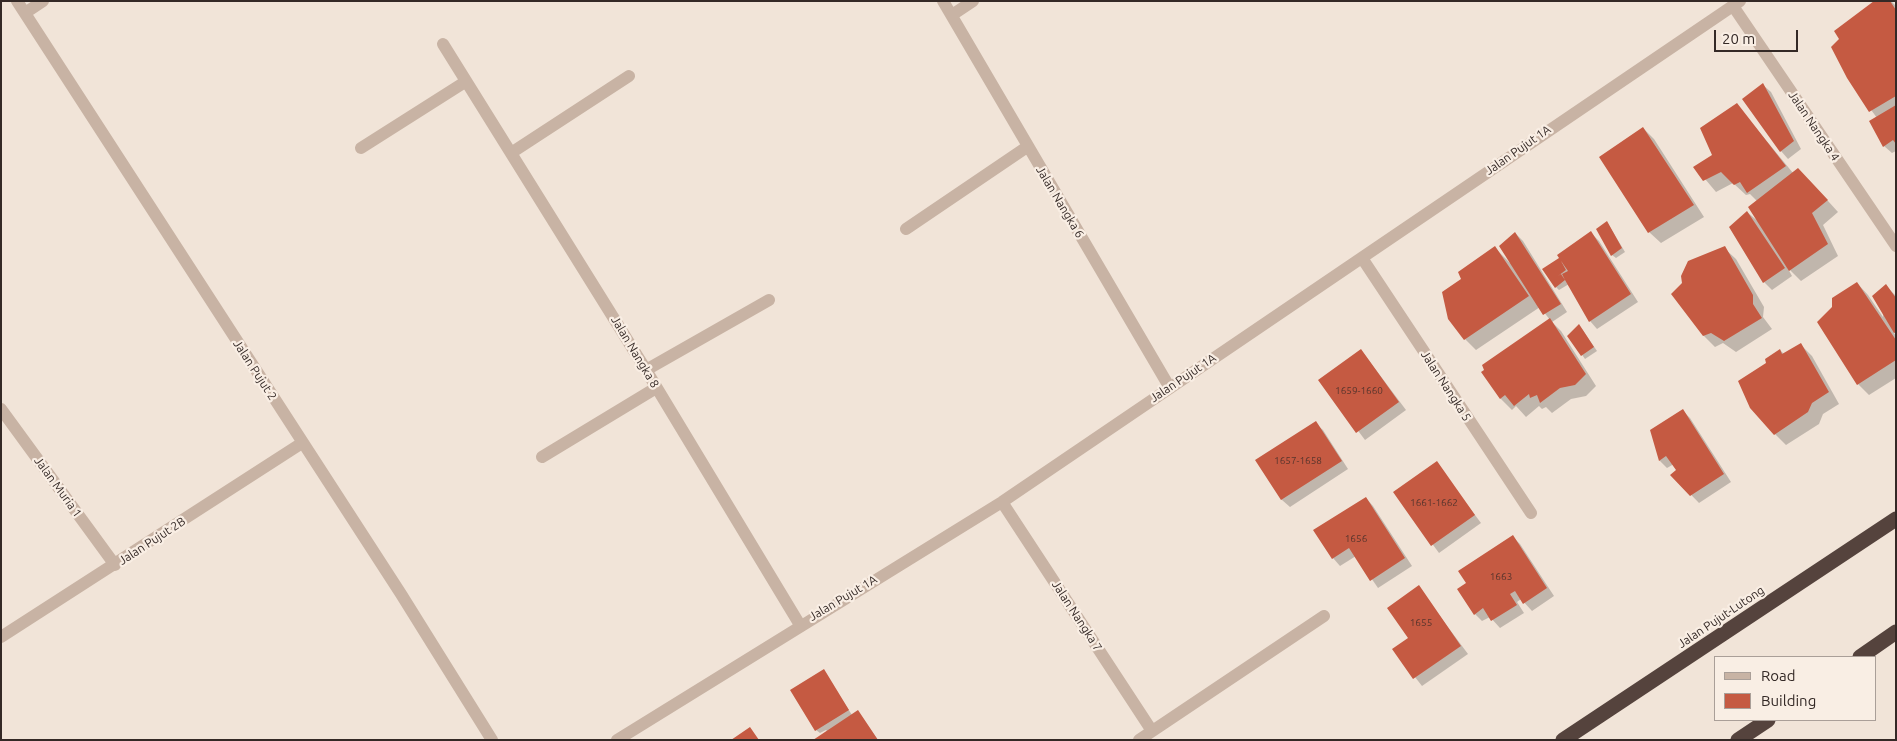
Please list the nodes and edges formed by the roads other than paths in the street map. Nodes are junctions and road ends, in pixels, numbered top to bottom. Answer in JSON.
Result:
{"nodes":[{"id":1,"x":18,"y":1,"type":"edge"},
{"id":2,"x":43,"y":1,"type":"edge"},
{"id":3,"x":943,"y":1,"type":"edge"},
{"id":4,"x":973,"y":1,"type":"edge"},
{"id":5,"x":1736,"y":4,"type":"edge"},
{"id":6,"x":24,"y":13,"type":"junction"},
{"id":7,"x":952,"y":15,"type":"junction"},
{"id":8,"x":443,"y":44,"type":"dead end"},
{"id":9,"x":629,"y":76,"type":"dead end"},
{"id":10,"x":465,"y":82,"type":"junction"},
{"id":11,"x":1027,"y":147,"type":"junction"},
{"id":12,"x":361,"y":148,"type":"dead end"},
{"id":13,"x":510,"y":153,"type":"junction"},
{"id":14,"x":906,"y":229,"type":"dead end"},
{"id":15,"x":1896,"y":246,"type":"edge"},
{"id":16,"x":1362,"y":258,"type":"junction"},
{"id":17,"x":769,"y":300,"type":"dead end"},
{"id":18,"x":646,"y":370,"type":"junction"},
{"id":19,"x":656,"y":388,"type":"junction"},
{"id":20,"x":1170,"y":388,"type":"junction"},
{"id":21,"x":1,"y":409,"type":"edge"},
{"id":22,"x":302,"y":443,"type":"junction"},
{"id":23,"x":542,"y":458,"type":"dead end"},
{"id":24,"x":1002,"y":502,"type":"junction"},
{"id":25,"x":1531,"y":512,"type":"dead end"},
{"id":26,"x":1896,"y":519,"type":"edge"},
{"id":27,"x":115,"y":566,"type":"junction"},
{"id":28,"x":1324,"y":616,"type":"dead end"},
{"id":29,"x":800,"y":625,"type":"junction"},
{"id":30,"x":1896,"y":632,"type":"edge"},
{"id":31,"x":1,"y":637,"type":"edge"},
{"id":32,"x":1861,"y":656,"type":"edge"},
{"id":33,"x":1766,"y":721,"type":"edge"},
{"id":34,"x":1152,"y":731,"type":"junction"},
{"id":35,"x":492,"y":740,"type":"edge"},
{"id":36,"x":617,"y":740,"type":"edge"},
{"id":37,"x":1139,"y":740,"type":"edge"},
{"id":38,"x":1563,"y":740,"type":"edge"},
{"id":39,"x":1738,"y":740,"type":"edge"}],
"edges":[{"from":1,"to":6,"type":"street","name":"Jalan Pujut 2"},
{"from":2,"to":6,"type":"street"},
{"from":3,"to":7,"type":"street","name":"Jalan Nangka 6"},
{"from":4,"to":7,"type":"street"},
{"from":5,"to":15,"type":"street","name":"Jalan Nangka 4"},
{"from":5,"to":16,"type":"street","name":"Jalan Pujut 1A"},
{"from":6,"to":22,"type":"street","name":"Jalan Pujut 2"},
{"from":7,"to":11,"type":"street","name":"Jalan Nangka 6"},
{"from":8,"to":10,"type":"street","name":"Jalan Nangka 8"},
{"from":9,"to":13,"type":"street"},
{"from":10,"to":12,"type":"street"},
{"from":10,"to":13,"type":"street","name":"Jalan Nangka 8"},
{"from":11,"to":14,"type":"street"},
{"from":11,"to":20,"type":"street","name":"Jalan Nangka 6"},
{"from":13,"to":18,"type":"street","name":"Jalan Nangka 8"},
{"from":16,"to":20,"type":"street","name":"Jalan Pujut 1A"},
{"from":16,"to":25,"type":"street","name":"Jalan Nangka 5"},
{"from":17,"to":18,"type":"street"},
{"from":18,"to":19,"type":"street","name":"Jalan Nangka 8"},
{"from":19,"to":23,"type":"street"},
{"from":19,"to":29,"type":"street","name":"Jalan Nangka 8"},
{"from":20,"to":24,"type":"street","name":"Jalan Pujut 1A"},
{"from":21,"to":27,"type":"street","name":"Jalan Muria 1"},
{"from":22,"to":27,"type":"street","name":"Jalan Pujut 2B"},
{"from":22,"to":35,"type":"street","name":"Jalan Pujut 2"},
{"from":24,"to":29,"type":"street","name":"Jalan Pujut 1A"},
{"from":24,"to":34,"type":"street","name":"Jalan Nangka 7"},
{"from":26,"to":38,"type":"highway","name":"Jalan Pujut-Lutong"},
{"from":27,"to":31,"type":"street","name":"Jalan Pujut 2B"},
{"from":28,"to":34,"type":"street"},
{"from":29,"to":36,"type":"street","name":"Jalan Pujut 1A"},
{"from":30,"to":32,"type":"highway"},
{"from":33,"to":39,"type":"highway"},
{"from":34,"to":37,"type":"street"}]}
